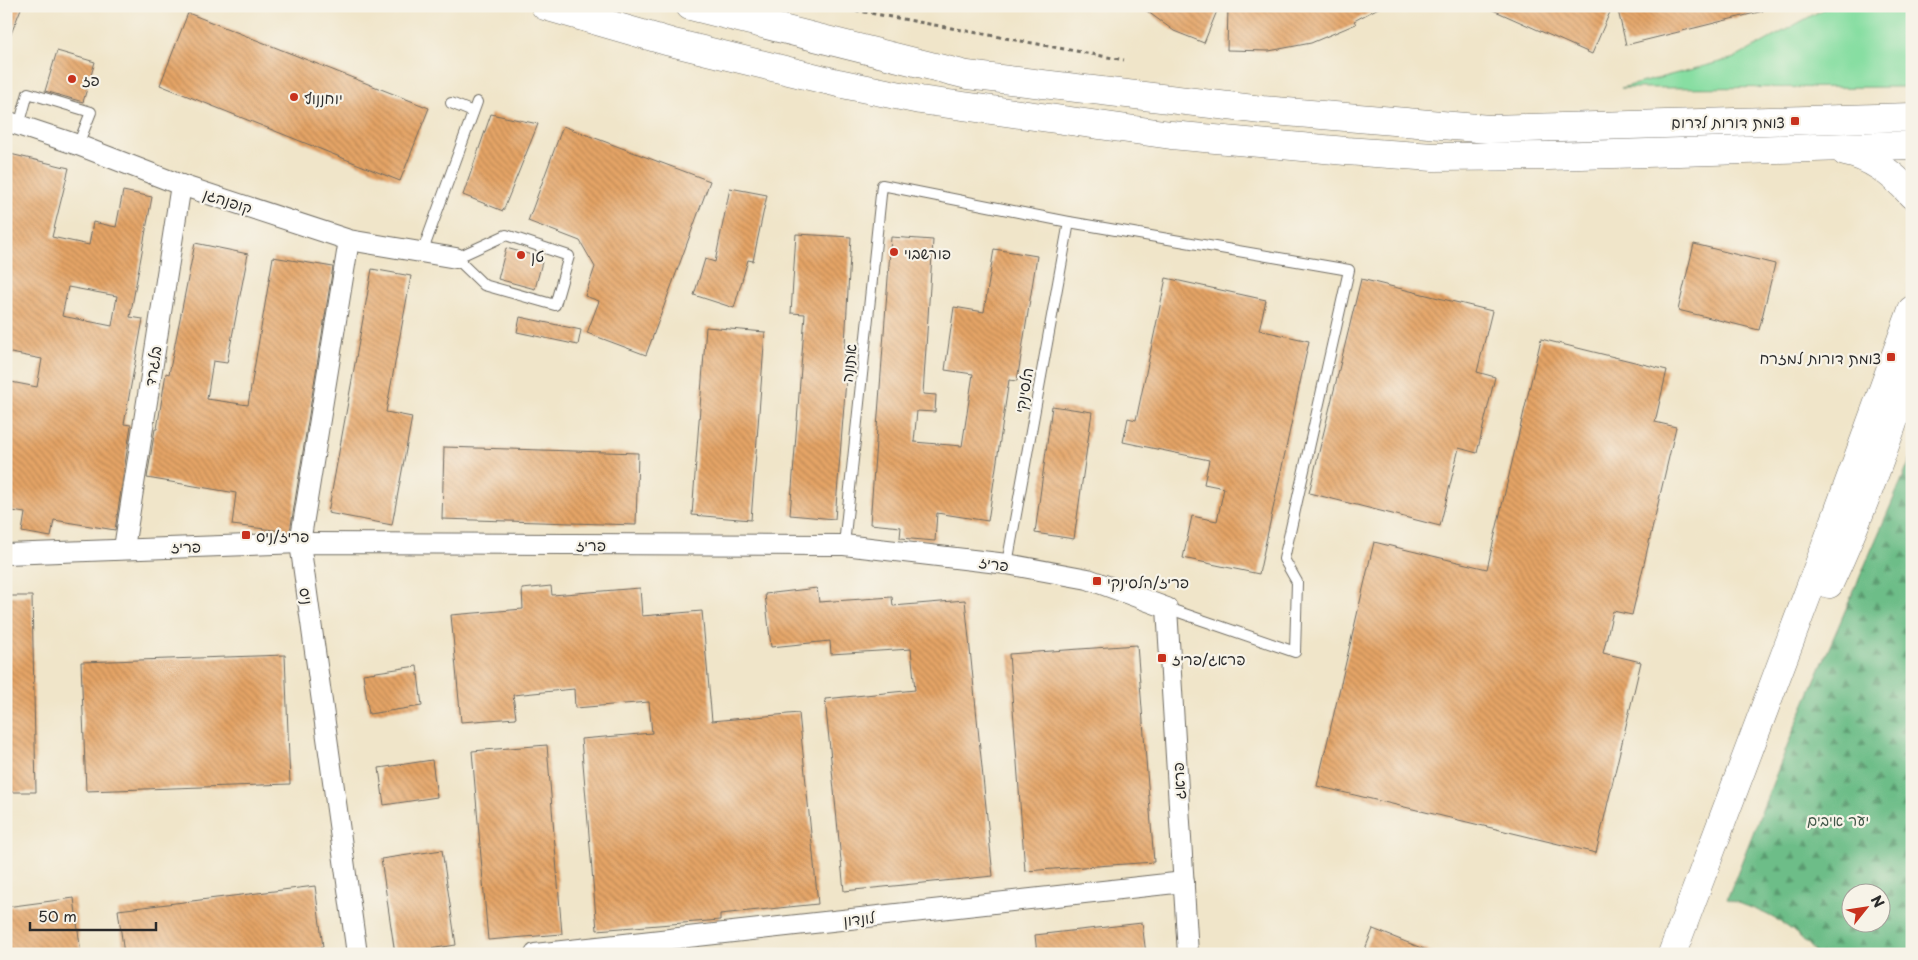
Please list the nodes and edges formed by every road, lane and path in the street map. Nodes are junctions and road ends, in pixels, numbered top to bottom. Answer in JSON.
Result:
{"nodes":[{"id":1,"x":545,"y":6,"type":"edge"},
{"id":2,"x":690,"y":6,"type":"edge"},
{"id":3,"x":832,"y":6,"type":"edge"},
{"id":4,"x":1124,"y":60,"type":"dead end"},
{"id":5,"x":477,"y":102,"type":"dead end"},
{"id":6,"x":451,"y":103,"type":"dead end"},
{"id":7,"x":474,"y":112,"type":"junction"},
{"id":8,"x":1912,"y":117,"type":"edge"},
{"id":9,"x":12,"y":123,"type":"edge"},
{"id":10,"x":78,"y":145,"type":"junction"},
{"id":11,"x":1912,"y":145,"type":"edge"},
{"id":12,"x":1826,"y":148,"type":"junction"},
{"id":13,"x":181,"y":185,"type":"junction"},
{"id":14,"x":1912,"y":195,"type":"edge"},
{"id":15,"x":1069,"y":222,"type":"junction"},
{"id":16,"x":349,"y":240,"type":"junction"},
{"id":17,"x":422,"y":253,"type":"junction"},
{"id":18,"x":456,"y":258,"type":"junction"},
{"id":19,"x":1912,"y":310,"type":"edge"},
{"id":20,"x":1912,"y":368,"type":"edge"},
{"id":21,"x":300,"y":543,"type":"junction"},
{"id":22,"x":844,"y":545,"type":"junction"},
{"id":23,"x":124,"y":548,"type":"junction"},
{"id":24,"x":6,"y":554,"type":"edge"},
{"id":25,"x":1007,"y":564,"type":"junction"},
{"id":26,"x":1167,"y":608,"type":"junction"},
{"id":27,"x":1749,"y":752,"type":"junction"},
{"id":28,"x":1184,"y":882,"type":"junction"},
{"id":29,"x":358,"y":954,"type":"edge"},
{"id":30,"x":535,"y":954,"type":"edge"},
{"id":31,"x":1188,"y":954,"type":"edge"},
{"id":32,"x":1672,"y":954,"type":"edge"}],
"edges":[{"from":1,"to":12,"type":"main road"},
{"from":2,"to":8,"type":"main road"},
{"from":3,"to":4,"type":"path"},
{"from":5,"to":7,"type":"lane"},
{"from":6,"to":7,"type":"lane"},
{"from":7,"to":17,"type":"lane"},
{"from":9,"to":10,"type":"street","name":"קופנהגן"},
{"from":9,"to":10,"type":"lane"},
{"from":10,"to":13,"type":"street","name":"קופנהגן"},
{"from":11,"to":12,"type":"main road"},
{"from":12,"to":14,"type":"main road"},
{"from":13,"to":16,"type":"street","name":"קופנהגן"},
{"from":13,"to":23,"type":"street","name":"בלגרד"},
{"from":15,"to":22,"type":"lane","name":"אתונה"},
{"from":15,"to":25,"type":"lane","name":"הלסינקי"},
{"from":15,"to":26,"type":"lane"},
{"from":16,"to":17,"type":"street","name":"קופנהגן"},
{"from":16,"to":21,"type":"street","name":"ניס"},
{"from":17,"to":18,"type":"street","name":"קופנהגן"},
{"from":18,"to":18,"type":"lane"},
{"from":19,"to":27,"type":"main road"},
{"from":20,"to":27,"type":"main road"},
{"from":21,"to":22,"type":"street","name":"פריז"},
{"from":21,"to":23,"type":"street","name":"פריז"},
{"from":21,"to":29,"type":"street","name":"ניס"},
{"from":22,"to":25,"type":"street","name":"פריז"},
{"from":23,"to":24,"type":"street","name":"פריז"},
{"from":25,"to":26,"type":"street","name":"פריז"},
{"from":26,"to":28,"type":"street","name":"פראג"},
{"from":27,"to":32,"type":"main road"},
{"from":28,"to":30,"type":"street","name":"לונדון"},
{"from":28,"to":31,"type":"street","name":"פראג"}]}
